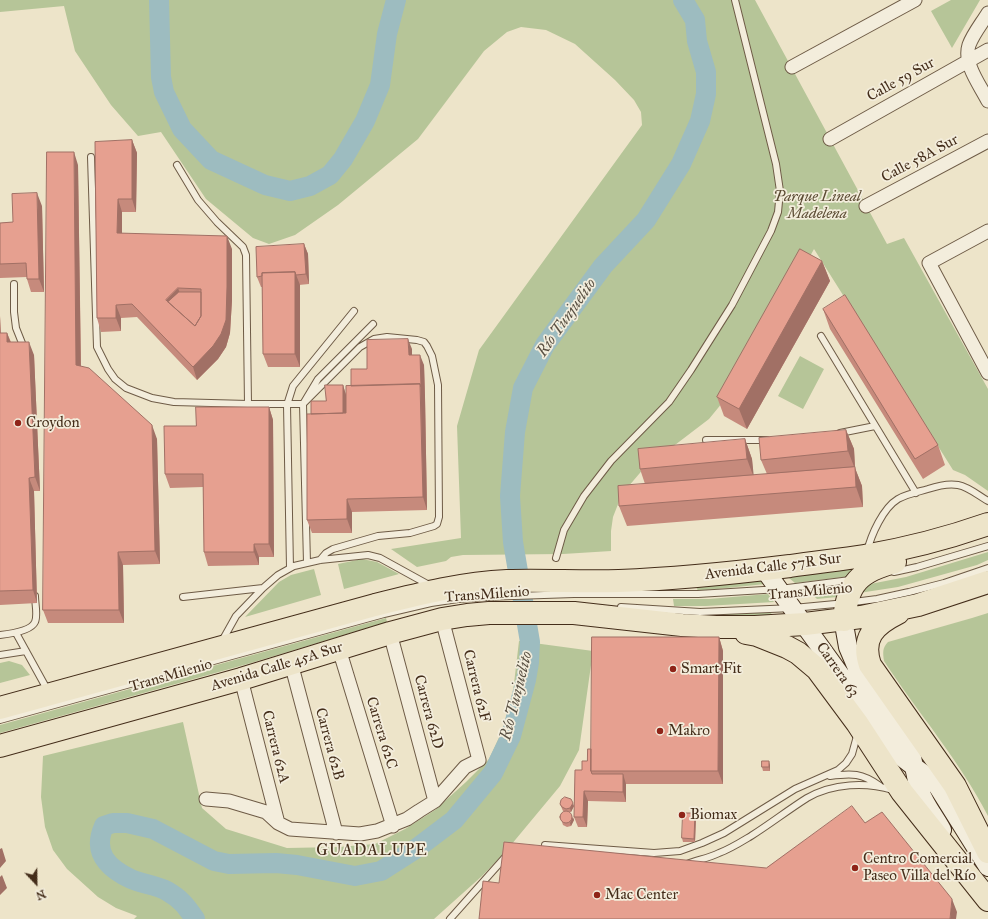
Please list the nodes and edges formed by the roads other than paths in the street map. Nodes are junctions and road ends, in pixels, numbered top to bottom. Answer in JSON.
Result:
{"nodes":[{"id":1,"x":735,"y":0,"type":"edge"},
{"id":2,"x":915,"y":0,"type":"edge"},
{"id":3,"x":988,"y":13,"type":"edge"},
{"id":4,"x":988,"y":50,"type":"edge"},
{"id":5,"x":968,"y":61,"type":"junction"},
{"id":6,"x":792,"y":67,"type":"dead end"},
{"id":7,"x":988,"y":101,"type":"edge"},
{"id":8,"x":830,"y":138,"type":"dead end"},
{"id":9,"x":988,"y":141,"type":"edge"},
{"id":10,"x":91,"y":157,"type":"dead end"},
{"id":11,"x":177,"y":165,"type":"dead end"},
{"id":12,"x":866,"y":206,"type":"dead end"},
{"id":13,"x":988,"y":231,"type":"edge"},
{"id":14,"x":14,"y":284,"type":"dead end"},
{"id":15,"x":354,"y":311,"type":"dead end"},
{"id":16,"x":373,"y":324,"type":"dead end"},
{"id":17,"x":821,"y":336,"type":"dead end"},
{"id":18,"x":25,"y":352,"type":"edge"},
{"id":19,"x":988,"y":373,"type":"edge"},
{"id":20,"x":248,"y":404,"type":"junction"},
{"id":21,"x":303,"y":404,"type":"junction"},
{"id":22,"x":287,"y":405,"type":"junction"},
{"id":23,"x":875,"y":426,"type":"junction"},
{"id":24,"x":835,"y":433,"type":"edge"},
{"id":25,"x":775,"y":439,"type":"edge"},
{"id":26,"x":706,"y":440,"type":"dead end"},
{"id":27,"x":916,"y":493,"type":"junction"},
{"id":28,"x":988,"y":501,"type":"edge"},
{"id":29,"x":988,"y":524,"type":"edge"},
{"id":30,"x":988,"y":534,"type":"edge"},
{"id":31,"x":988,"y":546,"type":"edge"},
{"id":32,"x":866,"y":556,"type":"junction"},
{"id":33,"x":556,"y":558,"type":"dead end"},
{"id":34,"x":320,"y":560,"type":"junction"},
{"id":35,"x":307,"y":563,"type":"junction"},
{"id":36,"x":290,"y":568,"type":"junction"},
{"id":37,"x":988,"y":568,"type":"edge"},
{"id":38,"x":764,"y":569,"type":"junction"},
{"id":39,"x":887,"y":574,"type":"dead end"},
{"id":40,"x":864,"y":578,"type":"junction"},
{"id":41,"x":988,"y":582,"type":"edge"},
{"id":42,"x":34,"y":587,"type":"edge"},
{"id":43,"x":263,"y":588,"type":"junction"},
{"id":44,"x":780,"y":589,"type":"junction"},
{"id":45,"x":435,"y":590,"type":"junction"},
{"id":46,"x":556,"y":596,"type":"junction"},
{"id":47,"x":183,"y":597,"type":"dead end"},
{"id":48,"x":506,"y":597,"type":"junction"},
{"id":49,"x":918,"y":605,"type":"junction"},
{"id":50,"x":611,"y":607,"type":"dead end"},
{"id":51,"x":845,"y":611,"type":"junction"},
{"id":52,"x":799,"y":616,"type":"junction"},
{"id":53,"x":442,"y":619,"type":"junction"},
{"id":54,"x":719,"y":627,"type":"junction"},
{"id":55,"x":16,"y":633,"type":"junction"},
{"id":56,"x":390,"y":633,"type":"junction"},
{"id":57,"x":0,"y":635,"type":"edge"},
{"id":58,"x":219,"y":648,"type":"junction"},
{"id":59,"x":339,"y":649,"type":"junction"},
{"id":60,"x":26,"y":651,"type":"junction"},
{"id":61,"x":0,"y":655,"type":"edge"},
{"id":62,"x":291,"y":664,"type":"junction"},
{"id":63,"x":241,"y":679,"type":"junction"},
{"id":64,"x":49,"y":694,"type":"junction"},
{"id":65,"x":0,"y":708,"type":"edge"},
{"id":66,"x":0,"y":720,"type":"edge"},
{"id":67,"x":857,"y":723,"type":"junction"},
{"id":68,"x":0,"y":746,"type":"edge"},
{"id":69,"x":914,"y":767,"type":"junction"},
{"id":70,"x":819,"y":778,"type":"junction"},
{"id":71,"x":882,"y":786,"type":"junction"},
{"id":72,"x":902,"y":792,"type":"junction"},
{"id":73,"x":206,"y":799,"type":"dead end"},
{"id":74,"x":435,"y":801,"type":"junction"},
{"id":75,"x":278,"y":824,"type":"junction"},
{"id":76,"x":392,"y":826,"type":"junction"},
{"id":77,"x":336,"y":833,"type":"junction"},
{"id":78,"x":545,"y":845,"type":"edge"},
{"id":79,"x":512,"y":852,"type":"edge"},
{"id":80,"x":988,"y":852,"type":"edge"},
{"id":81,"x":681,"y":865,"type":"edge"},
{"id":82,"x":988,"y":868,"type":"edge"},
{"id":83,"x":988,"y":900,"type":"edge"},
{"id":84,"x":450,"y":919,"type":"edge"}],
"edges":[{"from":1,"to":33,"type":"lane"},
{"from":2,"to":6,"type":"street"},
{"from":3,"to":5,"type":"street"},
{"from":4,"to":5,"type":"street","name":"Calle 59 Sur"},
{"from":5,"to":7,"type":"street"},
{"from":5,"to":8,"type":"street","name":"Calle 59 Sur"},
{"from":9,"to":12,"type":"street","name":"Calle 58A Sur"},
{"from":10,"to":20,"type":"lane"},
{"from":11,"to":20,"type":"lane"},
{"from":13,"to":19,"type":"street"},
{"from":14,"to":18,"type":"lane"},
{"from":15,"to":22,"type":"lane"},
{"from":16,"to":21,"type":"lane"},
{"from":17,"to":23,"type":"lane"},
{"from":20,"to":22,"type":"lane"},
{"from":21,"to":22,"type":"lane"},
{"from":21,"to":34,"type":"lane"},
{"from":21,"to":35,"type":"lane"},
{"from":22,"to":36,"type":"lane"},
{"from":23,"to":24,"type":"lane"},
{"from":23,"to":27,"type":"lane"},
{"from":25,"to":26,"type":"lane"},
{"from":27,"to":28,"type":"lane"},
{"from":27,"to":32,"type":"lane"},
{"from":29,"to":32,"type":"highway","name":"Avenida Calle 57R Sur"},
{"from":30,"to":40,"type":"highway"},
{"from":31,"to":39,"type":"lane"},
{"from":32,"to":38,"type":"highway","name":"Avenida Calle 57R Sur"},
{"from":34,"to":35,"type":"lane"},
{"from":34,"to":45,"type":"lane"},
{"from":35,"to":36,"type":"lane"},
{"from":36,"to":43,"type":"lane"},
{"from":37,"to":51,"type":"lane","name":"TransMilenio"},
{"from":38,"to":44,"type":"street","name":"Carrera 63"},
{"from":38,"to":46,"type":"highway","name":"Avenida Calle 57R Sur"},
{"from":40,"to":44,"type":"lane","name":"TransMilenio"},
{"from":40,"to":51,"type":"highway"},
{"from":41,"to":49,"type":"highway"},
{"from":42,"to":55,"type":"lane"},
{"from":43,"to":47,"type":"lane"},
{"from":43,"to":58,"type":"lane"},
{"from":44,"to":46,"type":"lane","name":"TransMilenio"},
{"from":44,"to":52,"type":"street","name":"Carrera 63"},
{"from":45,"to":48,"type":"highway","name":"Avenida Calle 45A Sur"},
{"from":45,"to":58,"type":"highway","name":"Avenida Calle 45A Sur"},
{"from":46,"to":48,"type":"highway","name":"Avenida Calle 45A Sur"},
{"from":46,"to":48,"type":"highway","name":"Avenida Calle 45A Sur"},
{"from":46,"to":54,"type":"highway"},
{"from":48,"to":53,"type":"highway","name":"Avenida Calle 45A Sur"},
{"from":48,"to":66,"type":"lane","name":"TransMilenio"},
{"from":49,"to":51,"type":"highway"},
{"from":49,"to":80,"type":"highway"},
{"from":50,"to":52,"type":"lane","name":"TransMilenio"},
{"from":51,"to":52,"type":"highway"},
{"from":51,"to":69,"type":"street","name":"Carrera 63"},
{"from":52,"to":54,"type":"highway"},
{"from":52,"to":69,"type":"street","name":"Carrera 63"},
{"from":53,"to":56,"type":"highway","name":"Avenida Calle 45A Sur"},
{"from":53,"to":74,"type":"street","name":"Carrera 62F"},
{"from":54,"to":67,"type":"highway"},
{"from":55,"to":57,"type":"lane"},
{"from":55,"to":60,"type":"lane"},
{"from":56,"to":59,"type":"highway","name":"Avenida Calle 45A Sur"},
{"from":56,"to":74,"type":"street","name":"Carrera 62D"},
{"from":58,"to":64,"type":"highway","name":"Avenida Calle 45A Sur"},
{"from":59,"to":62,"type":"highway","name":"Avenida Calle 45A Sur"},
{"from":59,"to":76,"type":"street","name":"Carrera 62C"},
{"from":60,"to":61,"type":"lane"},
{"from":60,"to":64,"type":"lane"},
{"from":62,"to":63,"type":"highway","name":"Avenida Calle 45A Sur"},
{"from":62,"to":77,"type":"street","name":"Carrera 62B"},
{"from":63,"to":68,"type":"highway","name":"Avenida Calle 45A Sur"},
{"from":63,"to":75,"type":"street","name":"Carrera 62A"},
{"from":64,"to":65,"type":"highway","name":"Avenida Calle 45A Sur"},
{"from":67,"to":70,"type":"lane"},
{"from":67,"to":72,"type":"highway"},
{"from":69,"to":82,"type":"street","name":"Carrera 63"},
{"from":69,"to":83,"type":"street","name":"Carrera 63"},
{"from":70,"to":71,"type":"lane"},
{"from":70,"to":78,"type":"lane"},
{"from":71,"to":72,"type":"lane"},
{"from":71,"to":81,"type":"lane"},
{"from":72,"to":83,"type":"highway"},
{"from":73,"to":75,"type":"street"},
{"from":74,"to":76,"type":"street"},
{"from":75,"to":77,"type":"street"},
{"from":76,"to":77,"type":"street"},
{"from":79,"to":84,"type":"lane"}]}
